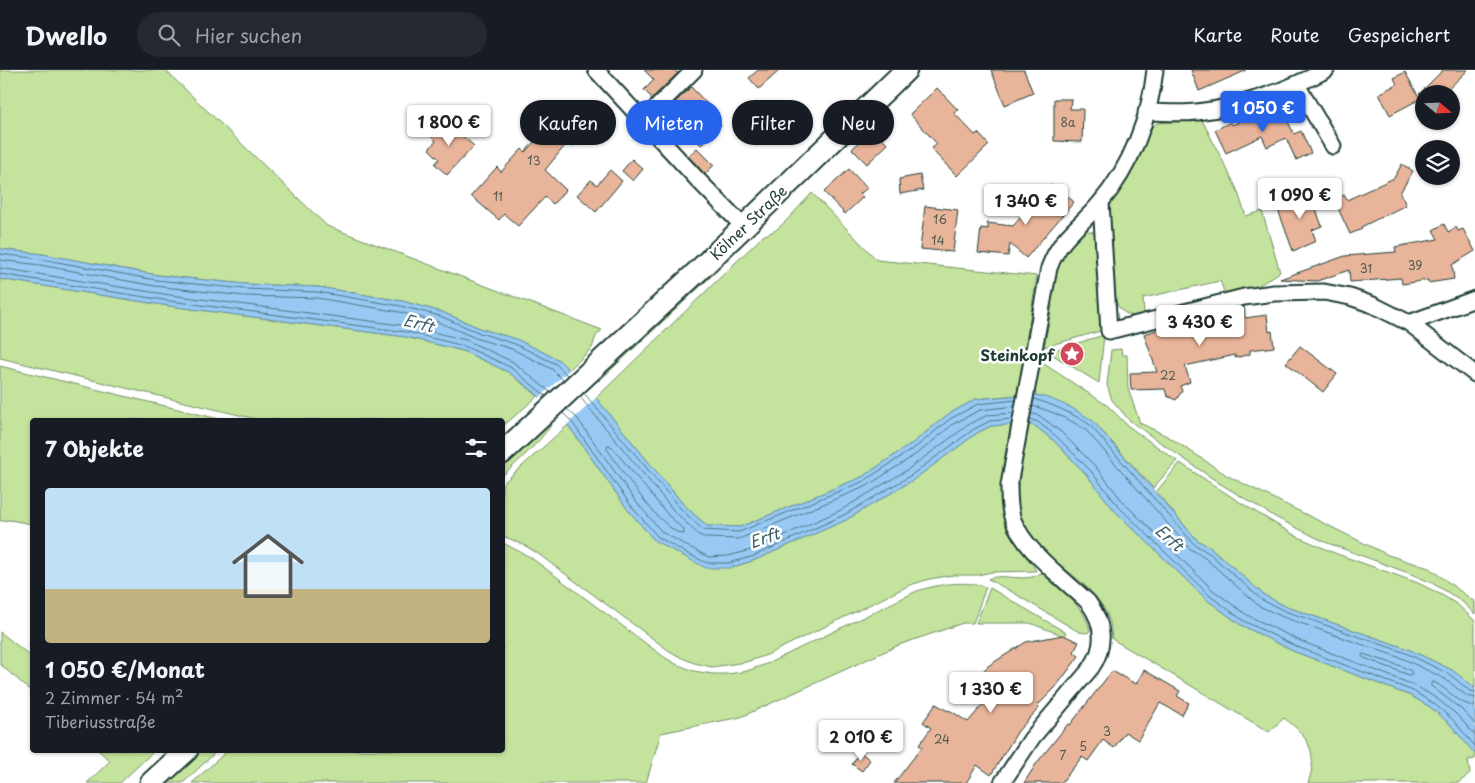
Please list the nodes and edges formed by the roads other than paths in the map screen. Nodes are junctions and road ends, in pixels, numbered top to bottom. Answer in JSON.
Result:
{"nodes":[{"id":1,"x":596,"y":70,"type":"edge"},
{"id":2,"x":694,"y":70,"type":"edge"},
{"id":3,"x":906,"y":70,"type":"edge"},
{"id":4,"x":1154,"y":70,"type":"edge"},
{"id":5,"x":1326,"y":70,"type":"edge"},
{"id":6,"x":1297,"y":85,"type":"junction"},
{"id":7,"x":663,"y":100,"type":"edge"},
{"id":8,"x":626,"y":102,"type":"edge"},
{"id":9,"x":1146,"y":112,"type":"junction"},
{"id":10,"x":667,"y":145,"type":"edge"},
{"id":11,"x":1333,"y":146,"type":"dead end"},
{"id":12,"x":1100,"y":203,"type":"junction"},
{"id":13,"x":744,"y":226,"type":"junction"},
{"id":14,"x":1475,"y":299,"type":"edge"},
{"id":15,"x":1409,"y":322,"type":"junction"},
{"id":16,"x":1475,"y":374,"type":"edge"},
{"id":17,"x":505,"y":450,"type":"edge"},
{"id":18,"x":183,"y":753,"type":"edge"},
{"id":19,"x":151,"y":783,"type":"edge"},
{"id":20,"x":1002,"y":783,"type":"edge"}],
"edges":[{"from":1,"to":8,"type":"street"},
{"from":2,"to":7,"type":"street"},
{"from":3,"to":13,"type":"main road","name":"Kölner Straße"},
{"from":4,"to":9,"type":"street"},
{"from":5,"to":6,"type":"street"},
{"from":6,"to":9,"type":"street"},
{"from":6,"to":11,"type":"street"},
{"from":9,"to":12,"type":"street"},
{"from":10,"to":13,"type":"street"},
{"from":12,"to":15,"type":"street"},
{"from":12,"to":20,"type":"street"},
{"from":13,"to":17,"type":"main road","name":"Kölner Straße"},
{"from":14,"to":15,"type":"street"},
{"from":15,"to":16,"type":"street"},
{"from":18,"to":19,"type":"main road"}]}
